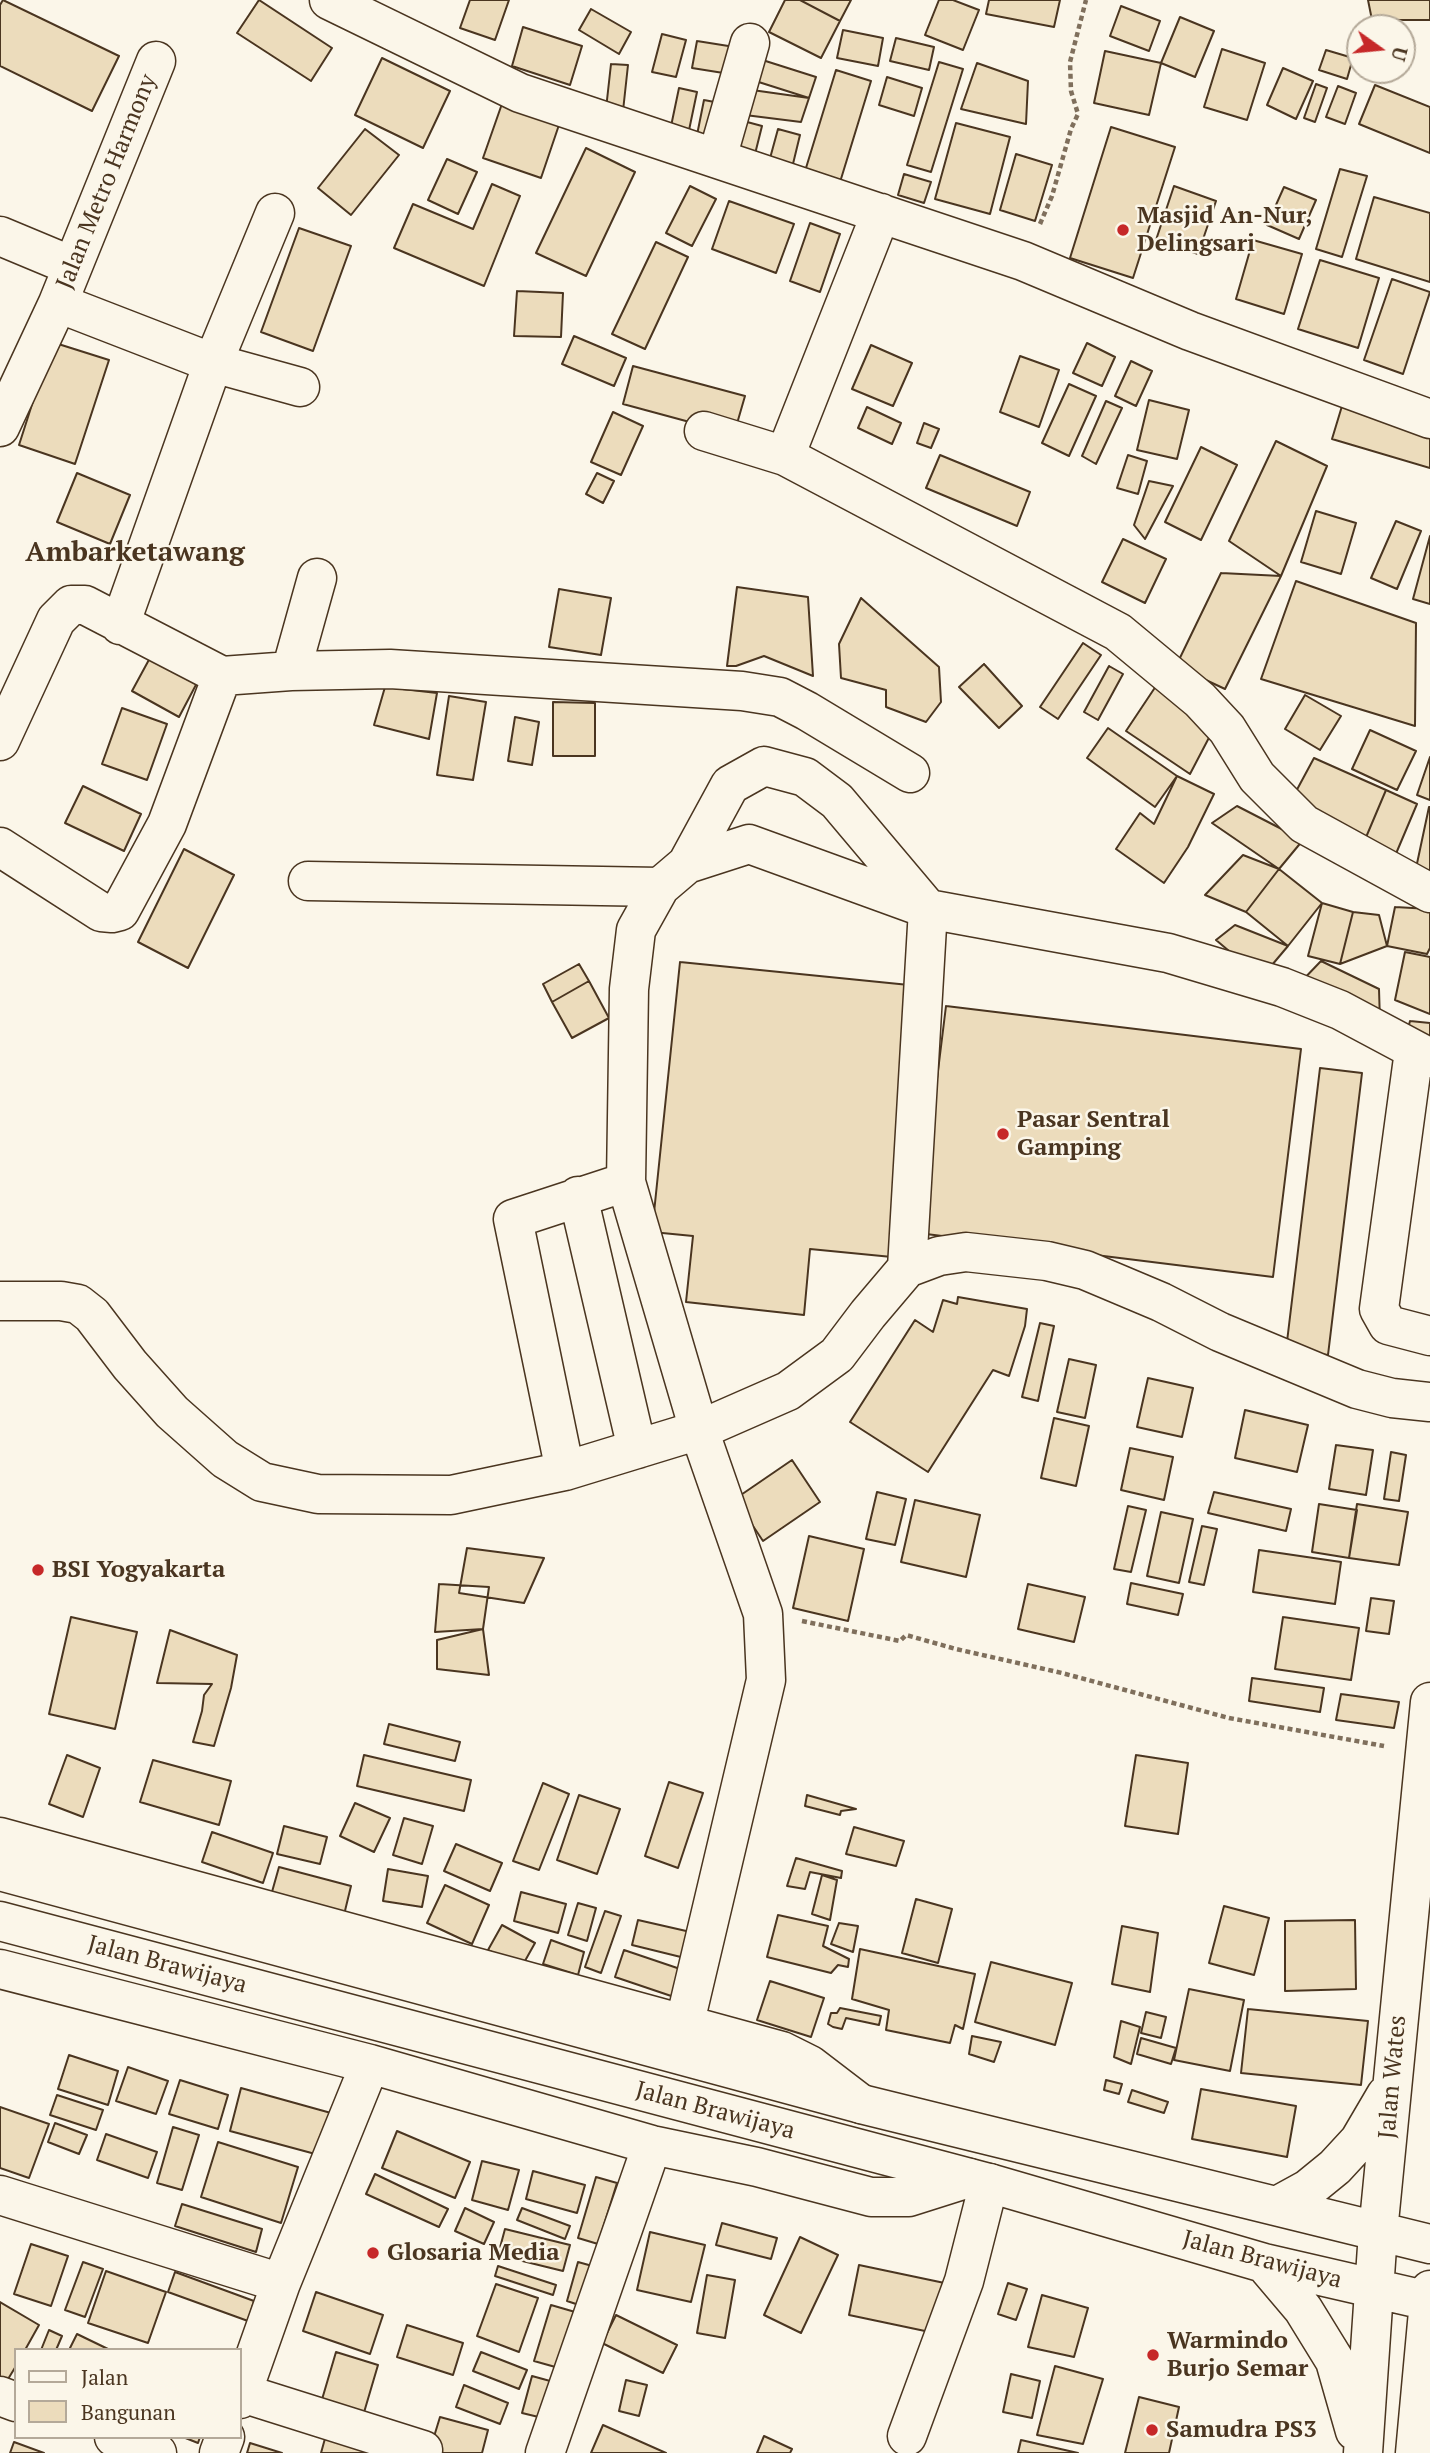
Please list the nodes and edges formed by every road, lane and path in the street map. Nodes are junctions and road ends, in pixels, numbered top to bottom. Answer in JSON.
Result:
{"nodes":[{"id":1,"x":329,"y":0,"type":"edge"},
{"id":2,"x":1086,"y":0,"type":"edge"},
{"id":3,"x":750,"y":43,"type":"dead end"},
{"id":4,"x":156,"y":61,"type":"dead end"},
{"id":5,"x":717,"y":158,"type":"junction"},
{"id":6,"x":881,"y":213,"type":"junction"},
{"id":7,"x":275,"y":214,"type":"dead end"},
{"id":8,"x":0,"y":236,"type":"edge"},
{"id":9,"x":1023,"y":261,"type":"junction"},
{"id":10,"x":72,"y":266,"type":"junction"},
{"id":11,"x":58,"y":303,"type":"junction"},
{"id":12,"x":213,"y":363,"type":"junction"},
{"id":13,"x":300,"y":387,"type":"dead end"},
{"id":14,"x":1430,"y":419,"type":"edge"},
{"id":15,"x":0,"y":427,"type":"edge"},
{"id":16,"x":704,"y":431,"type":"dead end"},
{"id":17,"x":785,"y":456,"type":"junction"},
{"id":18,"x":317,"y":578,"type":"dead end"},
{"id":19,"x":120,"y":625,"type":"junction"},
{"id":20,"x":291,"y":671,"type":"junction"},
{"id":21,"x":222,"y":676,"type":"junction"},
{"id":22,"x":0,"y":741,"type":"edge"},
{"id":23,"x":909,"y":773,"type":"dead end"},
{"id":24,"x":0,"y":847,"type":"edge"},
{"id":25,"x":673,"y":875,"type":"junction"},
{"id":26,"x":308,"y":881,"type":"dead end"},
{"id":27,"x":1430,"y":893,"type":"edge"},
{"id":28,"x":928,"y":909,"type":"junction"},
{"id":29,"x":1422,"y":1054,"type":"edge"},
{"id":30,"x":626,"y":1182,"type":"junction"},
{"id":31,"x":578,"y":1196,"type":"junction"},
{"id":32,"x":907,"y":1268,"type":"junction"},
{"id":33,"x":0,"y":1301,"type":"edge"},
{"id":34,"x":1430,"y":1336,"type":"edge"},
{"id":35,"x":1430,"y":1402,"type":"edge"},
{"id":36,"x":699,"y":1430,"type":"junction"},
{"id":37,"x":637,"y":1449,"type":"junction"},
{"id":38,"x":565,"y":1471,"type":"junction"},
{"id":39,"x":764,"y":1614,"type":"junction"},
{"id":40,"x":1430,"y":1702,"type":"edge"},
{"id":41,"x":1387,"y":1746,"type":"dead end"},
{"id":42,"x":0,"y":1837,"type":"edge"},
{"id":43,"x":0,"y":1871,"type":"edge"},
{"id":44,"x":200,"y":1908,"type":"junction"},
{"id":45,"x":0,"y":1921,"type":"edge"},
{"id":46,"x":0,"y":1969,"type":"edge"},
{"id":47,"x":685,"y":2022,"type":"junction"},
{"id":48,"x":566,"y":2024,"type":"junction"},
{"id":49,"x":370,"y":2064,"type":"junction"},
{"id":50,"x":555,"y":2068,"type":"junction"},
{"id":51,"x":1392,"y":2086,"type":"junction"},
{"id":52,"x":862,"y":2104,"type":"junction"},
{"id":53,"x":652,"y":2146,"type":"junction"},
{"id":54,"x":979,"y":2181,"type":"junction"},
{"id":55,"x":0,"y":2195,"type":"edge"},
{"id":56,"x":1277,"y":2206,"type":"junction"},
{"id":57,"x":1378,"y":2232,"type":"junction"},
{"id":58,"x":1430,"y":2244,"type":"edge"},
{"id":59,"x":1264,"y":2263,"type":"junction"},
{"id":60,"x":281,"y":2283,"type":"junction"},
{"id":61,"x":1373,"y":2288,"type":"junction"},
{"id":62,"x":1429,"y":2295,"type":"edge"},
{"id":63,"x":242,"y":2393,"type":"edge"},
{"id":64,"x":242,"y":2396,"type":"edge"},
{"id":65,"x":907,"y":2436,"type":"dead end"},
{"id":66,"x":119,"y":2439,"type":"edge"},
{"id":67,"x":423,"y":2450,"type":"dead end"},
{"id":68,"x":157,"y":2453,"type":"edge"},
{"id":69,"x":545,"y":2453,"type":"edge"},
{"id":70,"x":1362,"y":2453,"type":"edge"},
{"id":71,"x":1415,"y":2453,"type":"edge"}],
"edges":[{"from":1,"to":5,"type":"main road"},
{"from":2,"to":9,"type":"path"},
{"from":3,"to":5,"type":"main road"},
{"from":4,"to":10,"type":"main road","name":"Jalan Metro Harmony"},
{"from":5,"to":6,"type":"main road"},
{"from":6,"to":9,"type":"main road"},
{"from":6,"to":17,"type":"main road"},
{"from":7,"to":12,"type":"main road"},
{"from":8,"to":10,"type":"main road"},
{"from":9,"to":14,"type":"main road"},
{"from":10,"to":11,"type":"main road","name":"Jalan Metro Harmony"},
{"from":11,"to":12,"type":"main road","name":"Jalan Metro Harmony"},
{"from":11,"to":15,"type":"main road","name":"Jalan Metro Harmony"},
{"from":12,"to":13,"type":"main road","name":"Jalan Metro Harmony"},
{"from":12,"to":19,"type":"main road"},
{"from":16,"to":17,"type":"main road"},
{"from":17,"to":27,"type":"main road"},
{"from":18,"to":20,"type":"main road"},
{"from":19,"to":21,"type":"main road"},
{"from":19,"to":22,"type":"main road"},
{"from":20,"to":21,"type":"main road"},
{"from":20,"to":23,"type":"main road"},
{"from":21,"to":24,"type":"main road"},
{"from":25,"to":26,"type":"main road"},
{"from":25,"to":28,"type":"main road"},
{"from":25,"to":28,"type":"main road"},
{"from":25,"to":30,"type":"main road"},
{"from":28,"to":29,"type":"main road"},
{"from":28,"to":32,"type":"main road"},
{"from":29,"to":34,"type":"main road"},
{"from":30,"to":31,"type":"main road"},
{"from":30,"to":36,"type":"main road"},
{"from":31,"to":37,"type":"main road"},
{"from":31,"to":38,"type":"main road"},
{"from":32,"to":35,"type":"main road"},
{"from":32,"to":36,"type":"main road"},
{"from":33,"to":38,"type":"main road"},
{"from":36,"to":37,"type":"main road"},
{"from":36,"to":39,"type":"main road"},
{"from":37,"to":38,"type":"main road"},
{"from":39,"to":41,"type":"path"},
{"from":39,"to":47,"type":"main road"},
{"from":40,"to":51,"type":"main road","name":"Jalan Wates"},
{"from":42,"to":44,"type":"main road"},
{"from":43,"to":44,"type":"main road","name":"Jalan Brawijaya"},
{"from":44,"to":47,"type":"main road"},
{"from":44,"to":48,"type":"main road","name":"Jalan Brawijaya"},
{"from":45,"to":50,"type":"main road","name":"Jalan Brawijaya"},
{"from":46,"to":49,"type":"main road"},
{"from":47,"to":52,"type":"main road"},
{"from":48,"to":50,"type":"main road"},
{"from":48,"to":52,"type":"main road","name":"Jalan Brawijaya"},
{"from":49,"to":53,"type":"main road"},
{"from":49,"to":60,"type":"main road"},
{"from":50,"to":54,"type":"main road","name":"Jalan Brawijaya"},
{"from":51,"to":56,"type":"main road"},
{"from":51,"to":57,"type":"main road","name":"Jalan Wates"},
{"from":52,"to":56,"type":"main road","name":"Jalan Brawijaya"},
{"from":53,"to":54,"type":"main road"},
{"from":53,"to":69,"type":"main road"},
{"from":54,"to":59,"type":"main road","name":"Jalan Brawijaya"},
{"from":54,"to":65,"type":"main road"},
{"from":55,"to":60,"type":"main road"},
{"from":56,"to":57,"type":"main road","name":"Jalan Brawijaya"},
{"from":57,"to":58,"type":"main road","name":"Jalan Brawijaya"},
{"from":57,"to":61,"type":"main road","name":"Jalan Wates"},
{"from":59,"to":61,"type":"main road","name":"Jalan Brawijaya"},
{"from":59,"to":70,"type":"main road"},
{"from":60,"to":63,"type":"main road"},
{"from":61,"to":62,"type":"main road","name":"Jalan Brawijaya"},
{"from":61,"to":70,"type":"main road","name":"Jalan Wates"},
{"from":62,"to":71,"type":"main road"},
{"from":64,"to":67,"type":"main road"},
{"from":66,"to":68,"type":"main road"}]}
